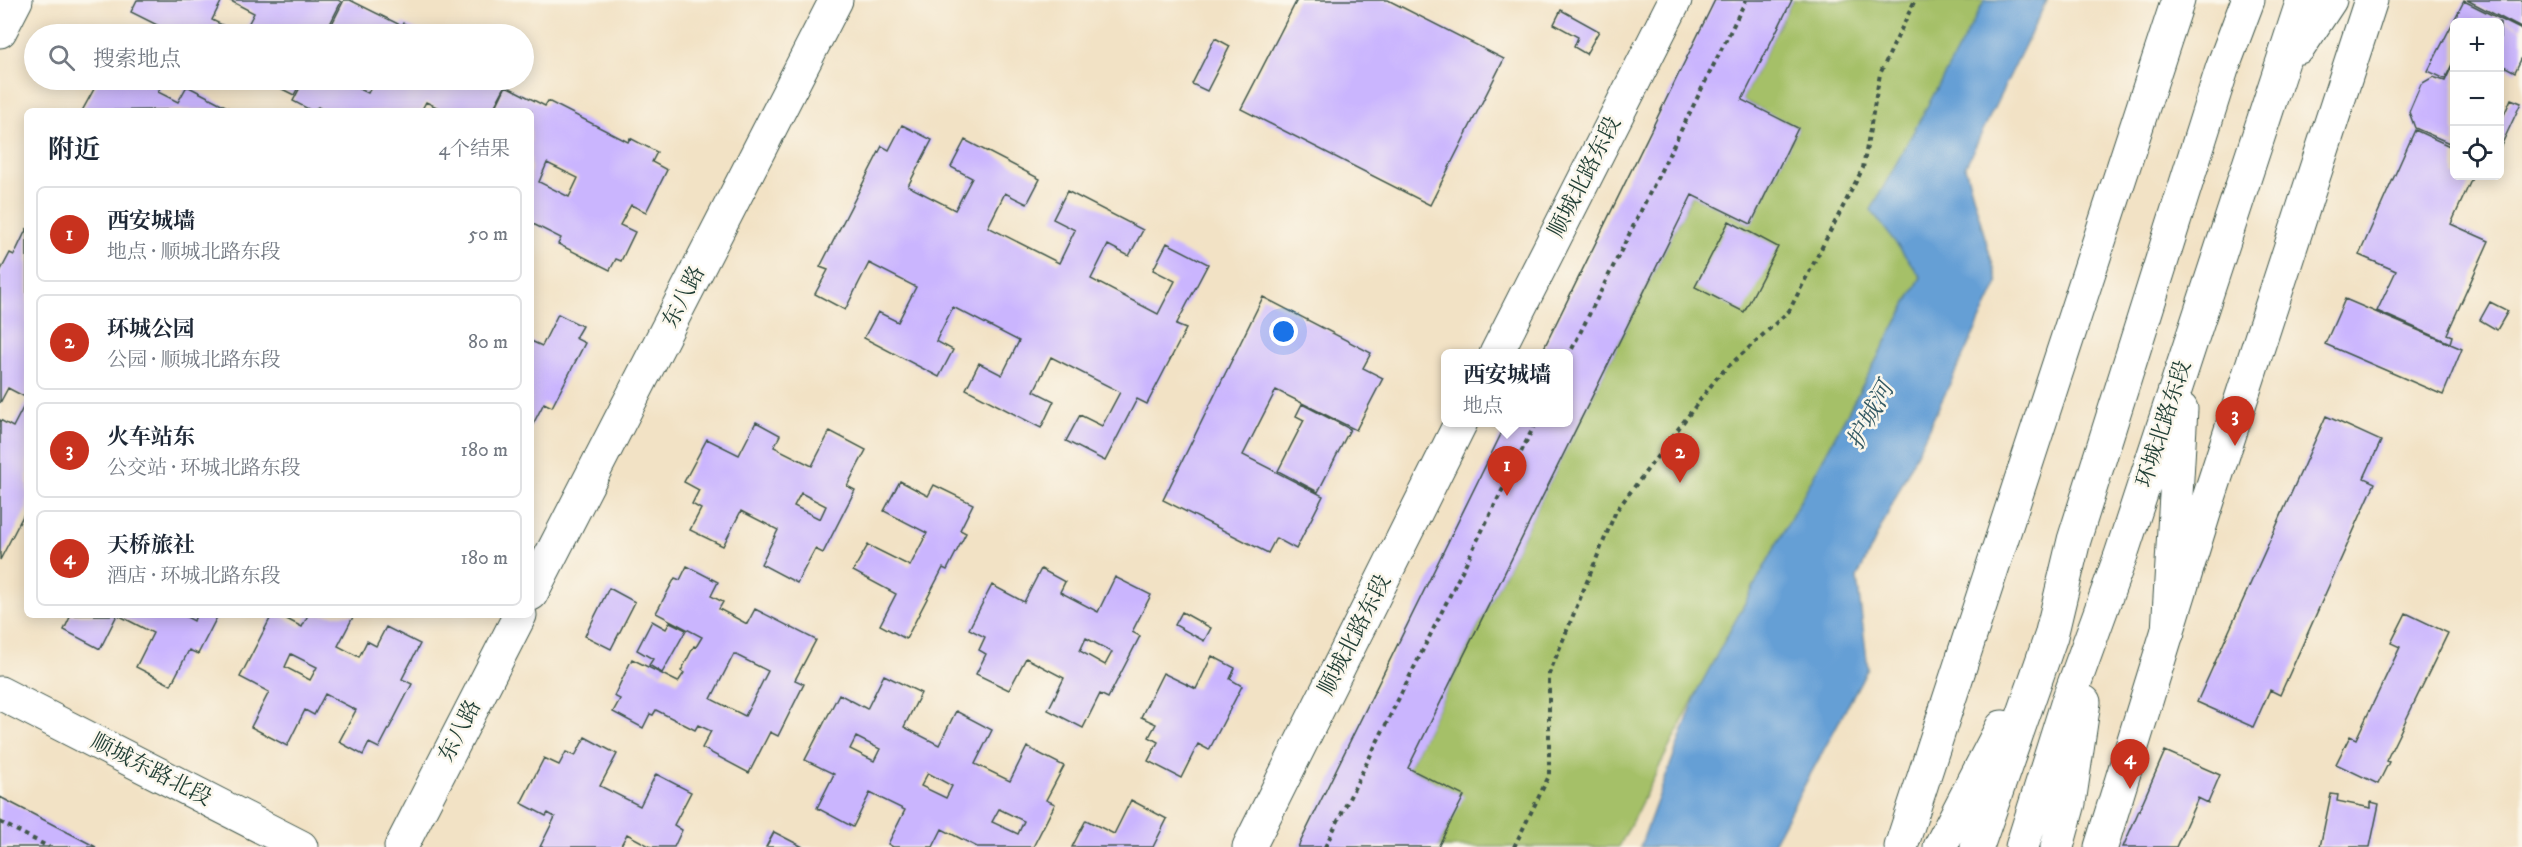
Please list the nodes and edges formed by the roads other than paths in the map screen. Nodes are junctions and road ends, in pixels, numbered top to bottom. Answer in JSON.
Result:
{"nodes":[{"id":1,"x":16,"y":0,"type":"edge"},
{"id":2,"x":1675,"y":0,"type":"edge"},
{"id":3,"x":2178,"y":0,"type":"edge"},
{"id":4,"x":2229,"y":0,"type":"edge"},
{"id":5,"x":2248,"y":0,"type":"edge"},
{"id":6,"x":2302,"y":0,"type":"edge"},
{"id":7,"x":2330,"y":0,"type":"edge"},
{"id":8,"x":2371,"y":0,"type":"edge"},
{"id":9,"x":832,"y":1,"type":"edge"},
{"id":10,"x":0,"y":31,"type":"edge"},
{"id":11,"x":2222,"y":69,"type":"junction"},
{"id":12,"x":2276,"y":83,"type":"junction"},
{"id":13,"x":1499,"y":349,"type":"edge"},
{"id":14,"x":2184,"y":363,"type":"junction"},
{"id":15,"x":1459,"y":427,"type":"edge"},
{"id":16,"x":534,"y":588,"type":"edge"},
{"id":17,"x":518,"y":618,"type":"edge"},
{"id":18,"x":2096,"y":623,"type":"junction"},
{"id":19,"x":2168,"y":632,"type":"junction"},
{"id":20,"x":2051,"y":636,"type":"junction"},
{"id":21,"x":0,"y":693,"type":"edge"},
{"id":22,"x":1943,"y":840,"type":"edge"},
{"id":23,"x":301,"y":847,"type":"edge"},
{"id":24,"x":401,"y":847,"type":"edge"},
{"id":25,"x":1249,"y":847,"type":"edge"},
{"id":26,"x":1900,"y":847,"type":"edge"},
{"id":27,"x":1977,"y":847,"type":"edge"},
{"id":28,"x":2022,"y":847,"type":"edge"},
{"id":29,"x":2057,"y":847,"type":"edge"},
{"id":30,"x":2102,"y":847,"type":"edge"}],
"edges":[{"from":1,"to":10,"type":"street"},
{"from":2,"to":13,"type":"street","name":"顺城北路东段"},
{"from":3,"to":26,"type":"street"},
{"from":4,"to":11,"type":"street"},
{"from":5,"to":11,"type":"street"},
{"from":6,"to":12,"type":"street","name":"环城北路东段"},
{"from":7,"to":12,"type":"street"},
{"from":8,"to":19,"type":"street"},
{"from":9,"to":16,"type":"street","name":"东八路"},
{"from":11,"to":20,"type":"street"},
{"from":12,"to":14,"type":"street","name":"环城北路东段"},
{"from":14,"to":18,"type":"street","name":"环城北路东段"},
{"from":14,"to":19,"type":"street"},
{"from":15,"to":25,"type":"street","name":"顺城北路东段"},
{"from":17,"to":24,"type":"street","name":"东八路"},
{"from":18,"to":28,"type":"street","name":"环城北路东段"},
{"from":18,"to":29,"type":"street"},
{"from":19,"to":30,"type":"street"},
{"from":20,"to":22,"type":"street"},
{"from":20,"to":27,"type":"street"},
{"from":21,"to":23,"type":"street","name":"顺城东路北段"}]}
